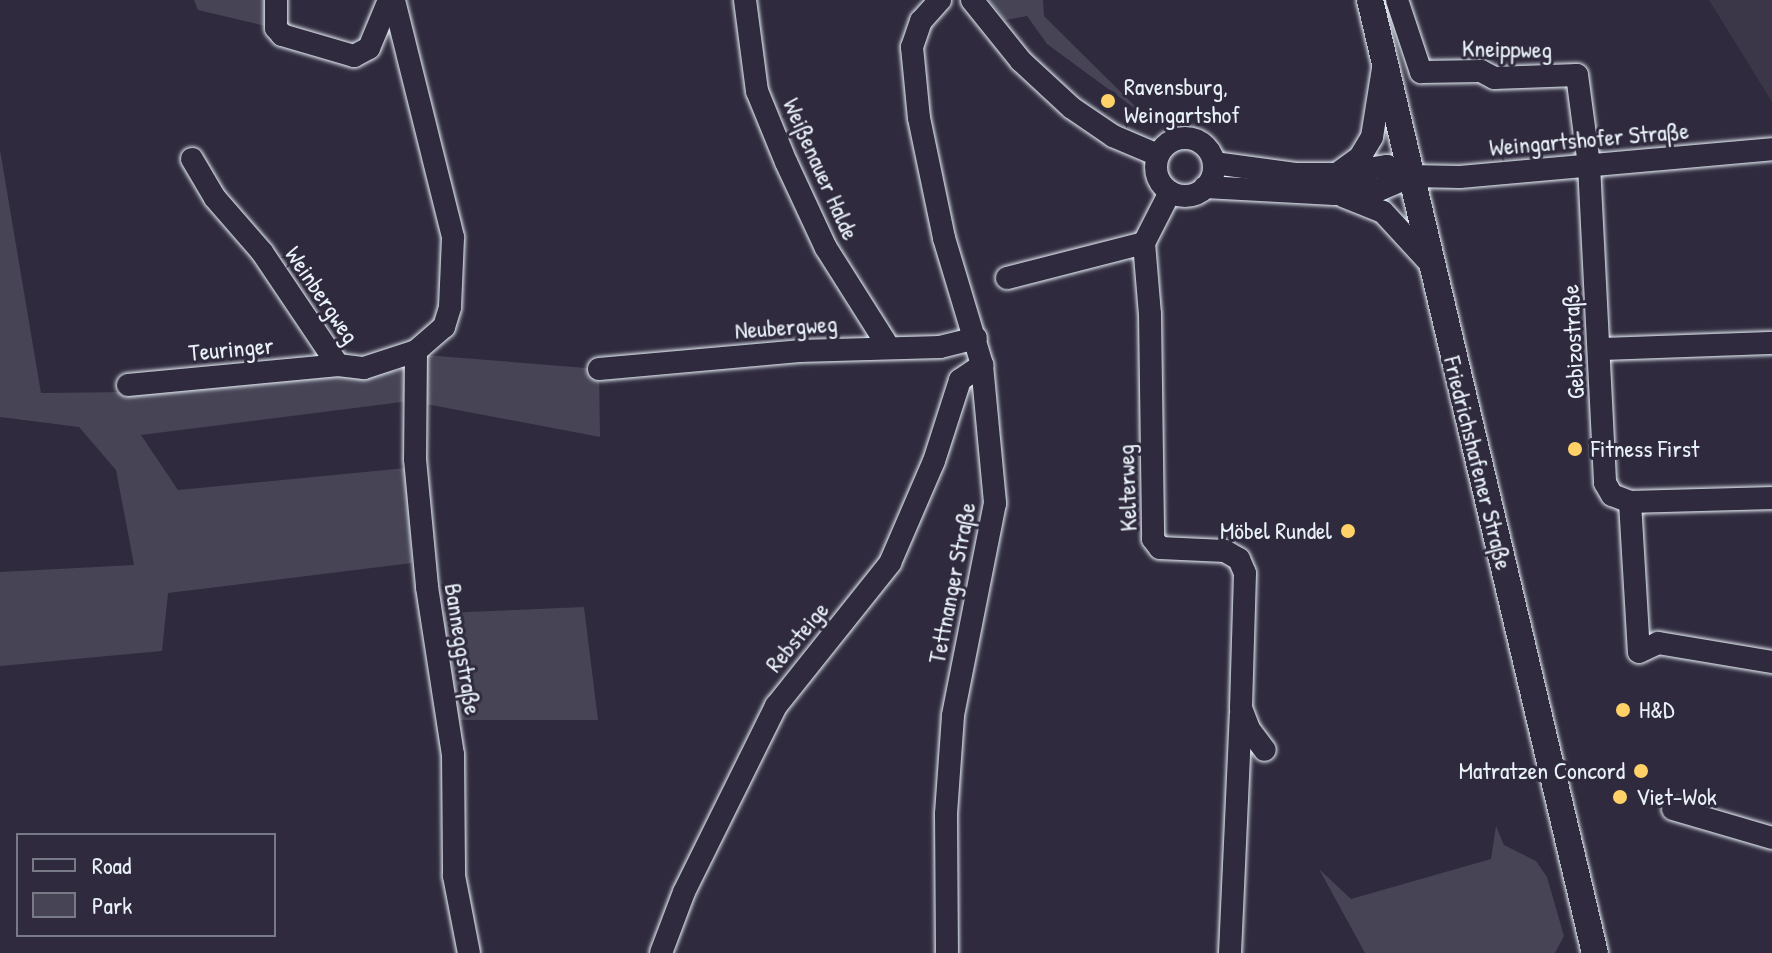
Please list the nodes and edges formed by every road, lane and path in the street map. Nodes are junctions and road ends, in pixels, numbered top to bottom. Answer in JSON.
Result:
{"nodes":[{"id":1,"x":276,"y":0,"type":"edge"},
{"id":2,"x":391,"y":0,"type":"edge"},
{"id":3,"x":745,"y":0,"type":"edge"},
{"id":4,"x":940,"y":0,"type":"edge"},
{"id":5,"x":972,"y":0,"type":"edge"},
{"id":6,"x":1370,"y":0,"type":"edge"},
{"id":7,"x":1397,"y":0,"type":"edge"},
{"id":8,"x":1384,"y":62,"type":"junction"},
{"id":9,"x":1772,"y":149,"type":"edge"},
{"id":10,"x":1158,"y":155,"type":"junction"},
{"id":11,"x":192,"y":159,"type":"dead end"},
{"id":12,"x":1214,"y":163,"type":"junction"},
{"id":13,"x":1589,"y":165,"type":"junction"},
{"id":14,"x":1411,"y":176,"type":"junction"},
{"id":15,"x":1335,"y":184,"type":"junction"},
{"id":16,"x":1205,"y":187,"type":"junction"},
{"id":17,"x":1170,"y":192,"type":"junction"},
{"id":18,"x":1144,"y":243,"type":"junction"},
{"id":19,"x":1429,"y":262,"type":"junction"},
{"id":20,"x":1007,"y":278,"type":"dead end"},
{"id":21,"x":976,"y":338,"type":"junction"},
{"id":22,"x":1772,"y":343,"type":"edge"},
{"id":23,"x":888,"y":346,"type":"junction"},
{"id":24,"x":1600,"y":349,"type":"junction"},
{"id":25,"x":416,"y":351,"type":"junction"},
{"id":26,"x":338,"y":365,"type":"junction"},
{"id":27,"x":982,"y":365,"type":"junction"},
{"id":28,"x":599,"y":369,"type":"dead end"},
{"id":29,"x":128,"y":385,"type":"dead end"},
{"id":30,"x":1772,"y":498,"type":"edge"},
{"id":31,"x":1630,"y":502,"type":"junction"},
{"id":32,"x":1772,"y":662,"type":"edge"},
{"id":33,"x":1241,"y":708,"type":"junction"},
{"id":34,"x":1265,"y":750,"type":"dead end"},
{"id":35,"x":1673,"y":809,"type":"dead end"},
{"id":36,"x":1772,"y":838,"type":"edge"},
{"id":37,"x":1590,"y":925,"type":"junction"},
{"id":38,"x":469,"y":953,"type":"edge"},
{"id":39,"x":661,"y":953,"type":"edge"},
{"id":40,"x":947,"y":953,"type":"edge"},
{"id":41,"x":1230,"y":953,"type":"edge"},
{"id":42,"x":1595,"y":953,"type":"edge"},
{"id":43,"x":1604,"y":953,"type":"edge"}],
"edges":[{"from":1,"to":2,"type":"street","name":"Weinbergweg"},
{"from":2,"to":25,"type":"street","name":"Weinbergweg"},
{"from":3,"to":23,"type":"street","name":"Weißenauer Halde"},
{"from":4,"to":21,"type":"street","name":"Tettnanger Straße"},
{"from":5,"to":10,"type":"street"},
{"from":6,"to":8,"type":"main road","name":"Friedrichshafener Straße"},
{"from":7,"to":13,"type":"street","name":"Kneippweg"},
{"from":8,"to":14,"type":"main road","name":"Friedrichshafener Straße"},
{"from":8,"to":15,"type":"street"},
{"from":9,"to":13,"type":"street","name":"Weingartshofer Straße"},
{"from":10,"to":12,"type":"street"},
{"from":10,"to":17,"type":"street"},
{"from":11,"to":26,"type":"street","name":"Weinbergweg"},
{"from":12,"to":15,"type":"street"},
{"from":12,"to":16,"type":"street"},
{"from":13,"to":14,"type":"street","name":"Weingartshofer Straße"},
{"from":13,"to":24,"type":"street","name":"Gebizostraße"},
{"from":14,"to":15,"type":"street"},
{"from":14,"to":19,"type":"main road","name":"Friedrichshafener Straße"},
{"from":15,"to":16,"type":"street"},
{"from":15,"to":19,"type":"street"},
{"from":16,"to":17,"type":"street"},
{"from":17,"to":18,"type":"street"},
{"from":18,"to":20,"type":"street"},
{"from":18,"to":33,"type":"street","name":"Kelterweg"},
{"from":19,"to":37,"type":"main road","name":"Friedrichshafener Straße"},
{"from":21,"to":23,"type":"street","name":"Neubergweg"},
{"from":21,"to":27,"type":"street","name":"Tettnanger Straße"},
{"from":22,"to":24,"type":"street"},
{"from":23,"to":28,"type":"street","name":"Neubergweg"},
{"from":24,"to":31,"type":"street","name":"Gebizostraße"},
{"from":25,"to":26,"type":"street","name":"Weinbergweg"},
{"from":25,"to":38,"type":"street","name":"Banneggstraße"},
{"from":26,"to":29,"type":"street","name":"Teuringer"},
{"from":27,"to":39,"type":"street","name":"Rebsteige"},
{"from":27,"to":40,"type":"street","name":"Tettnanger Straße"},
{"from":30,"to":31,"type":"street"},
{"from":31,"to":32,"type":"street"},
{"from":33,"to":34,"type":"street","name":"Kelterweg"},
{"from":33,"to":41,"type":"street","name":"Kelterweg"},
{"from":35,"to":36,"type":"street"},
{"from":37,"to":42,"type":"main road","name":"Friedrichshafener Straße"},
{"from":37,"to":43,"type":"main road","name":"Friedrichshafener Straße"}]}
